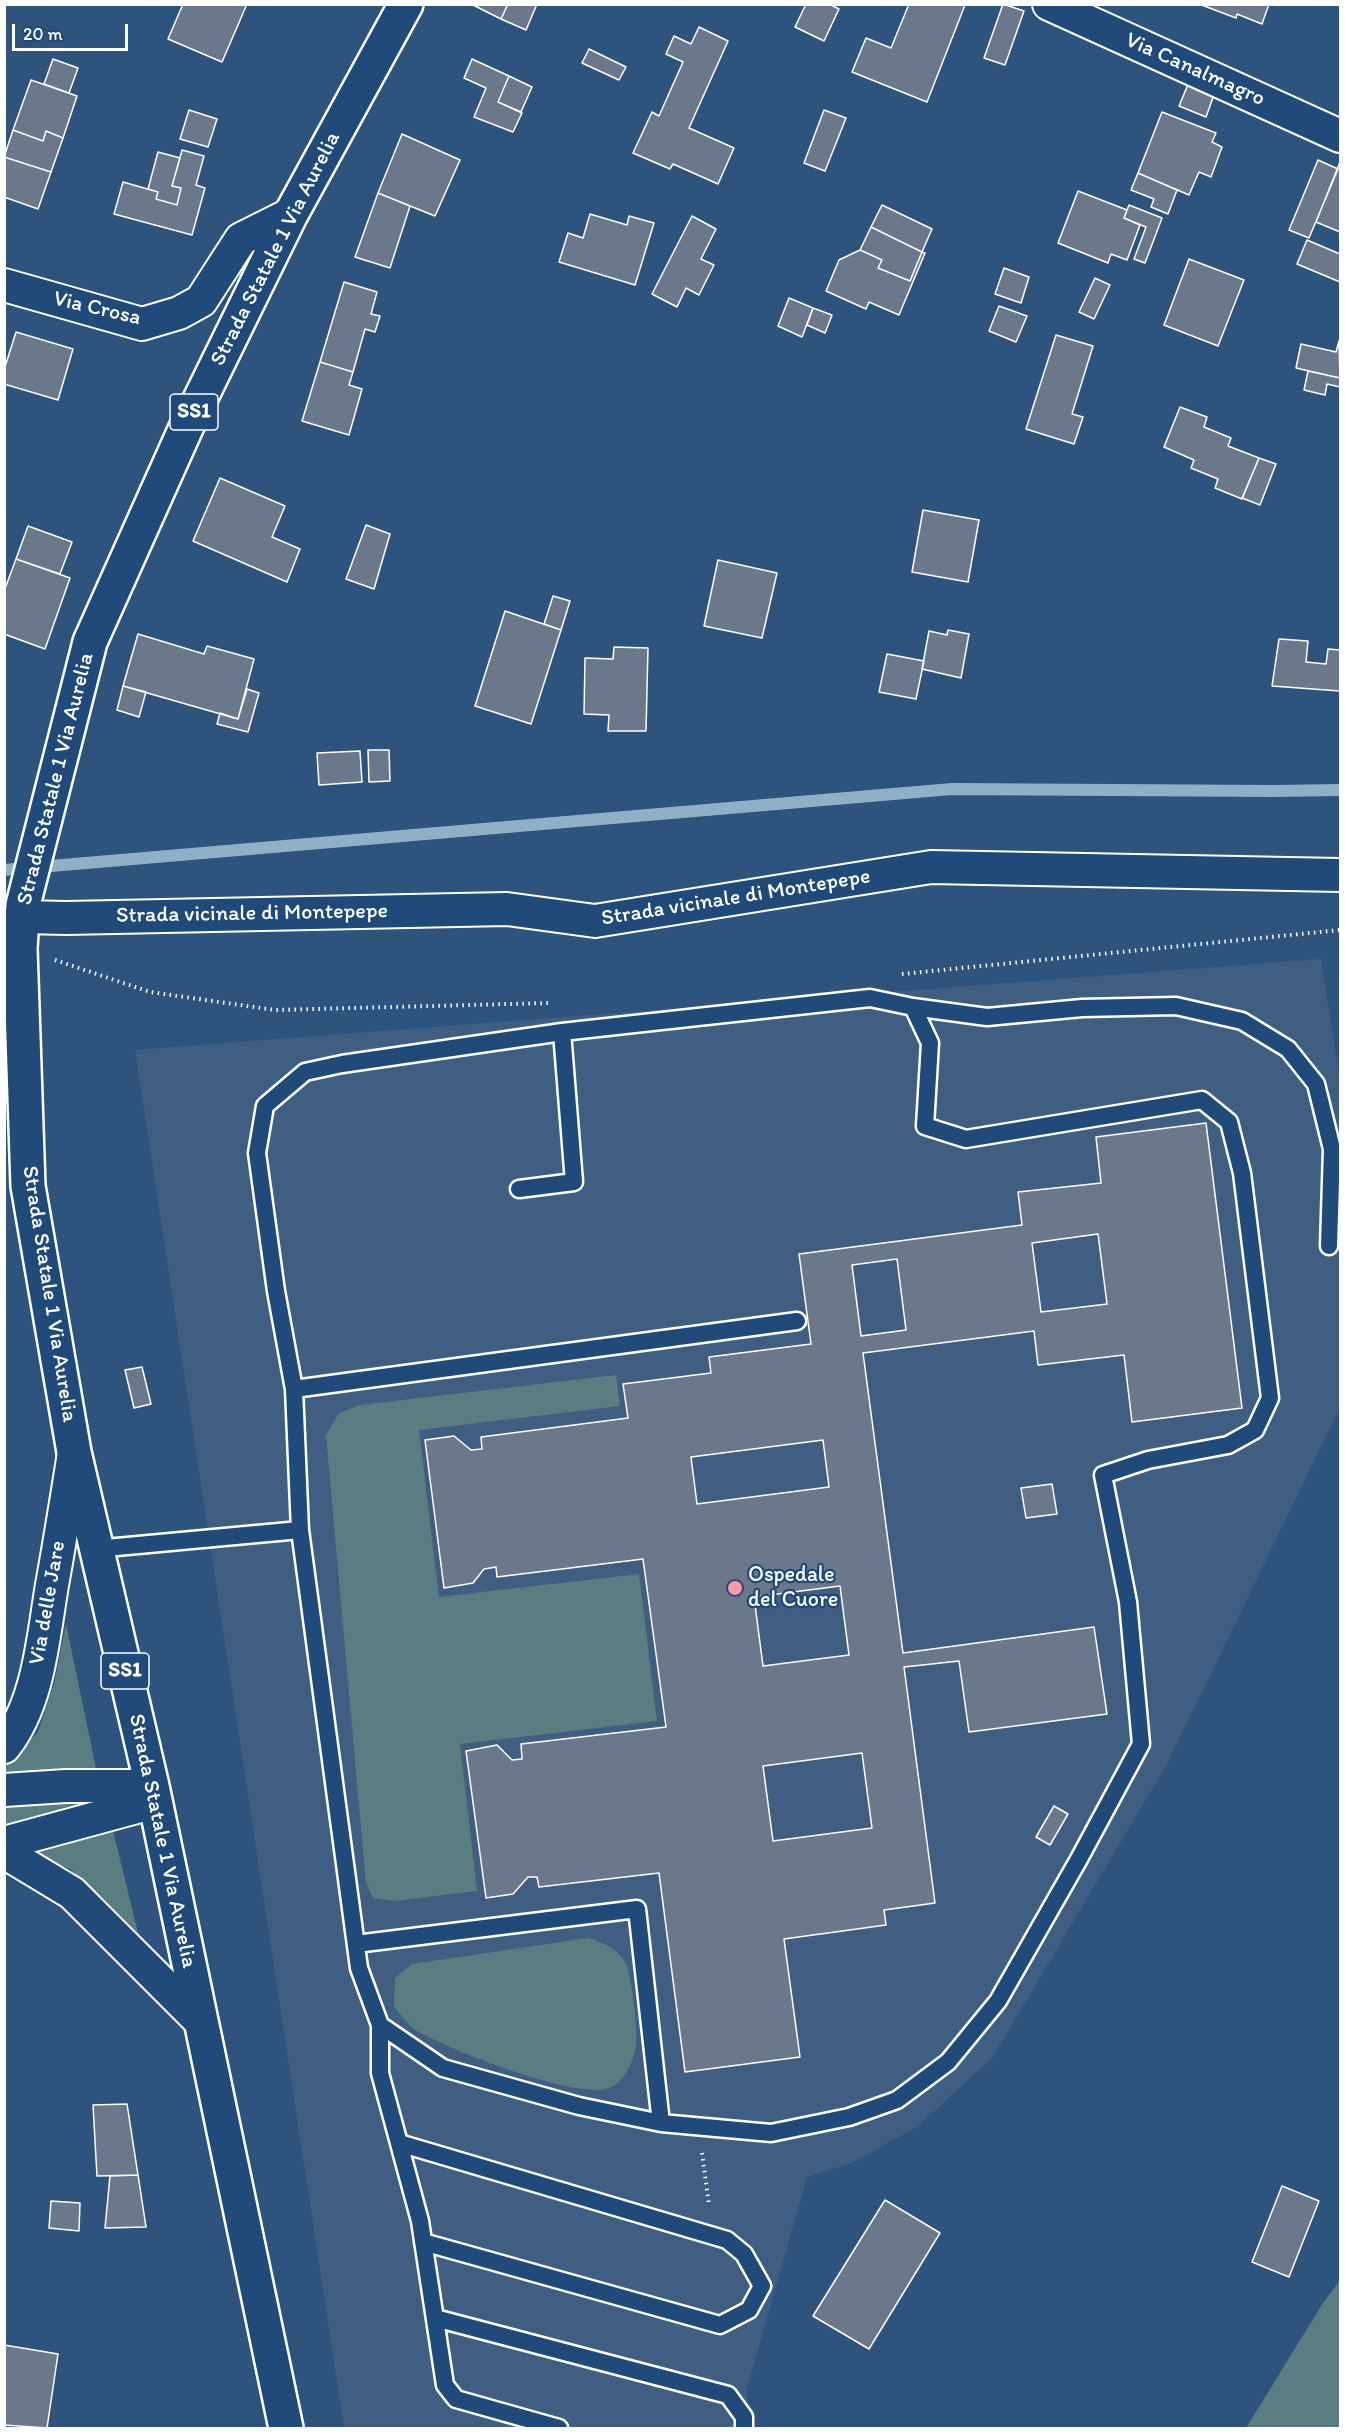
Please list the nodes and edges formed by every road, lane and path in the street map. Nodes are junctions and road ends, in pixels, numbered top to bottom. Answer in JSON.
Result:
{"nodes":[{"id":1,"x":406,"y":4,"type":"edge"},
{"id":2,"x":1049,"y":4,"type":"edge"},
{"id":3,"x":1341,"y":136,"type":"edge"},
{"id":4,"x":291,"y":214,"type":"junction"},
{"id":5,"x":4,"y":285,"type":"edge"},
{"id":6,"x":1341,"y":875,"type":"edge"},
{"id":7,"x":22,"y":924,"type":"junction"},
{"id":8,"x":1341,"y":930,"type":"edge"},
{"id":9,"x":899,"y":974,"type":"dead end"},
{"id":10,"x":549,"y":1003,"type":"dead end"},
{"id":11,"x":913,"y":1007,"type":"junction"},
{"id":12,"x":562,"y":1032,"type":"junction"},
{"id":13,"x":519,"y":1189,"type":"dead end"},
{"id":14,"x":1329,"y":1246,"type":"dead end"},
{"id":15,"x":797,"y":1321,"type":"dead end"},
{"id":16,"x":294,"y":1389,"type":"junction"},
{"id":17,"x":74,"y":1452,"type":"junction"},
{"id":18,"x":300,"y":1530,"type":"junction"},
{"id":19,"x":95,"y":1549,"type":"junction"},
{"id":20,"x":4,"y":1746,"type":"edge"},
{"id":21,"x":4,"y":1790,"type":"edge"},
{"id":22,"x":154,"y":1794,"type":"junction"},
{"id":23,"x":4,"y":1843,"type":"edge"},
{"id":24,"x":4,"y":1852,"type":"edge"},
{"id":25,"x":356,"y":1944,"type":"junction"},
{"id":26,"x":199,"y":2020,"type":"junction"},
{"id":27,"x":380,"y":2025,"type":"junction"},
{"id":28,"x":661,"y":2123,"type":"junction"},
{"id":29,"x":698,"y":2126,"type":"junction"},
{"id":30,"x":399,"y":2143,"type":"junction"},
{"id":31,"x":713,"y":2236,"type":"junction"},
{"id":32,"x":423,"y":2242,"type":"junction"},
{"id":33,"x":435,"y":2318,"type":"junction"},
{"id":34,"x":286,"y":2428,"type":"edge"},
{"id":35,"x":559,"y":2428,"type":"edge"},
{"id":36,"x":744,"y":2428,"type":"edge"}],
"edges":[{"from":1,"to":4,"type":"main road","name":"Strada Statale 1 Via Aurelia","number":"SS1"},
{"from":2,"to":3,"type":"street","name":"Via Canalmagro"},
{"from":4,"to":5,"type":"street","name":"Via Crosa"},
{"from":4,"to":7,"type":"main road","name":"Strada Statale 1 Via Aurelia","number":"SS1"},
{"from":6,"to":7,"type":"street","name":"Strada vicinale di Montepepe"},
{"from":7,"to":10,"type":"path"},
{"from":7,"to":17,"type":"main road","name":"Strada Statale 1 Via Aurelia","number":"SS1"},
{"from":8,"to":9,"type":"path"},
{"from":11,"to":12,"type":"lane"},
{"from":11,"to":14,"type":"lane"},
{"from":11,"to":29,"type":"lane"},
{"from":12,"to":13,"type":"lane"},
{"from":12,"to":16,"type":"lane"},
{"from":15,"to":16,"type":"lane"},
{"from":16,"to":18,"type":"lane"},
{"from":17,"to":19,"type":"main road","name":"Strada Statale 1 Via Aurelia","number":"SS1"},
{"from":17,"to":20,"type":"street","name":"Via delle Jare"},
{"from":18,"to":19,"type":"lane"},
{"from":18,"to":25,"type":"lane"},
{"from":19,"to":22,"type":"main road","name":"Strada Statale 1 Via Aurelia","number":"SS1"},
{"from":21,"to":22,"type":"street"},
{"from":22,"to":23,"type":"street"},
{"from":22,"to":26,"type":"main road","name":"Strada Statale 1 Via Aurelia","number":"SS1"},
{"from":24,"to":26,"type":"street"},
{"from":25,"to":27,"type":"lane"},
{"from":25,"to":28,"type":"lane"},
{"from":26,"to":34,"type":"main road","name":"Strada Statale 1 Via Aurelia","number":"SS1"},
{"from":27,"to":28,"type":"lane"},
{"from":27,"to":30,"type":"lane"},
{"from":28,"to":29,"type":"lane"},
{"from":29,"to":31,"type":"path"},
{"from":30,"to":31,"type":"lane"},
{"from":30,"to":32,"type":"lane"},
{"from":31,"to":32,"type":"lane"},
{"from":32,"to":33,"type":"lane"},
{"from":33,"to":35,"type":"lane"},
{"from":33,"to":36,"type":"lane"}]}
